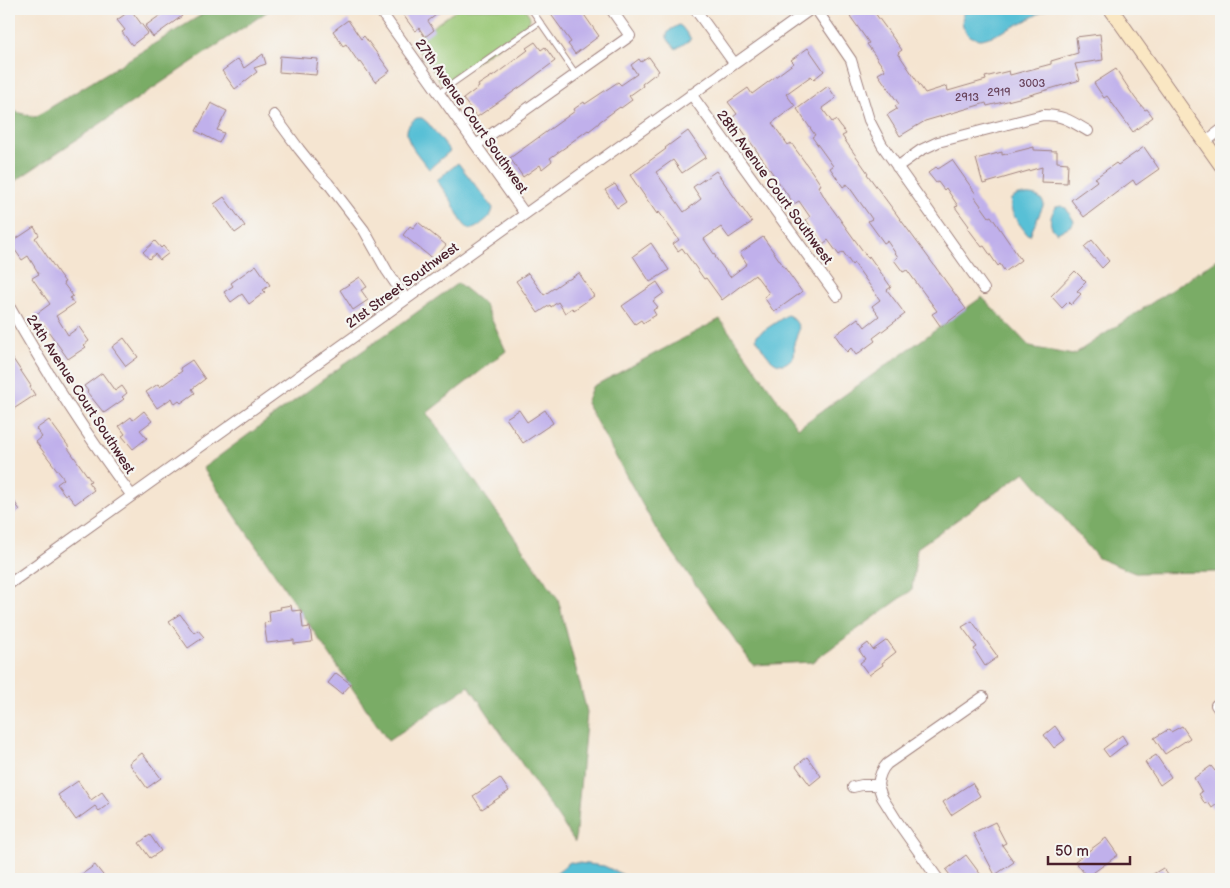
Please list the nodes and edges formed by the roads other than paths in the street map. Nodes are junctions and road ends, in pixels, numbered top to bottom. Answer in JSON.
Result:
{"nodes":[{"id":1,"x":379,"y":9,"type":"edge"},
{"id":2,"x":531,"y":9,"type":"edge"},
{"id":3,"x":611,"y":9,"type":"edge"},
{"id":4,"x":695,"y":9,"type":"edge"},
{"id":5,"x":811,"y":9,"type":"edge"},
{"id":6,"x":816,"y":9,"type":"edge"},
{"id":7,"x":1110,"y":9,"type":"edge"},
{"id":8,"x":540,"y":22,"type":"junction"},
{"id":9,"x":734,"y":63,"type":"junction"},
{"id":10,"x":576,"y":74,"type":"junction"},
{"id":11,"x":439,"y":93,"type":"junction"},
{"id":12,"x":691,"y":94,"type":"junction"},
{"id":13,"x":274,"y":115,"type":"dead end"},
{"id":14,"x":1221,"y":130,"type":"edge"},
{"id":15,"x":1088,"y":131,"type":"dead end"},
{"id":16,"x":1205,"y":142,"type":"junction"},
{"id":17,"x":476,"y":145,"type":"junction"},
{"id":18,"x":1221,"y":165,"type":"edge"},
{"id":19,"x":897,"y":167,"type":"junction"},
{"id":20,"x":525,"y":214,"type":"junction"},
{"id":21,"x":984,"y":289,"type":"dead end"},
{"id":22,"x":837,"y":296,"type":"dead end"},
{"id":23,"x":406,"y":299,"type":"junction"},
{"id":24,"x":9,"y":306,"type":"edge"},
{"id":25,"x":132,"y":496,"type":"junction"},
{"id":26,"x":9,"y":584,"type":"edge"},
{"id":27,"x":983,"y":697,"type":"dead end"},
{"id":28,"x":878,"y":785,"type":"junction"},
{"id":29,"x":853,"y":787,"type":"dead end"},
{"id":30,"x":938,"y":879,"type":"edge"}],
"edges":[{"from":1,"to":11,"type":"street","name":"27th Avenue Court Southwest"},
{"from":2,"to":8,"type":"lane"},
{"from":3,"to":10,"type":"street"},
{"from":4,"to":9,"type":"street"},
{"from":5,"to":9,"type":"street","name":"21st Street Southwest"},
{"from":6,"to":19,"type":"street"},
{"from":7,"to":16,"type":"street"},
{"from":8,"to":10,"type":"lane"},
{"from":8,"to":11,"type":"lane"},
{"from":9,"to":12,"type":"street","name":"21st Street Southwest"},
{"from":10,"to":17,"type":"street"},
{"from":11,"to":17,"type":"street","name":"27th Avenue Court Southwest"},
{"from":12,"to":20,"type":"street","name":"21st Street Southwest"},
{"from":12,"to":22,"type":"street","name":"28th Avenue Court Southwest"},
{"from":13,"to":23,"type":"street"},
{"from":14,"to":16,"type":"street"},
{"from":15,"to":19,"type":"street"},
{"from":16,"to":18,"type":"street"},
{"from":17,"to":20,"type":"street","name":"27th Avenue Court Southwest"},
{"from":19,"to":21,"type":"street"},
{"from":20,"to":23,"type":"street","name":"21st Street Southwest"},
{"from":23,"to":25,"type":"street","name":"21st Street Southwest"},
{"from":24,"to":25,"type":"street","name":"24th Avenue Court Southwest"},
{"from":25,"to":26,"type":"street","name":"21st Street Southwest"},
{"from":27,"to":28,"type":"street"},
{"from":28,"to":29,"type":"street"},
{"from":28,"to":30,"type":"street"}]}
